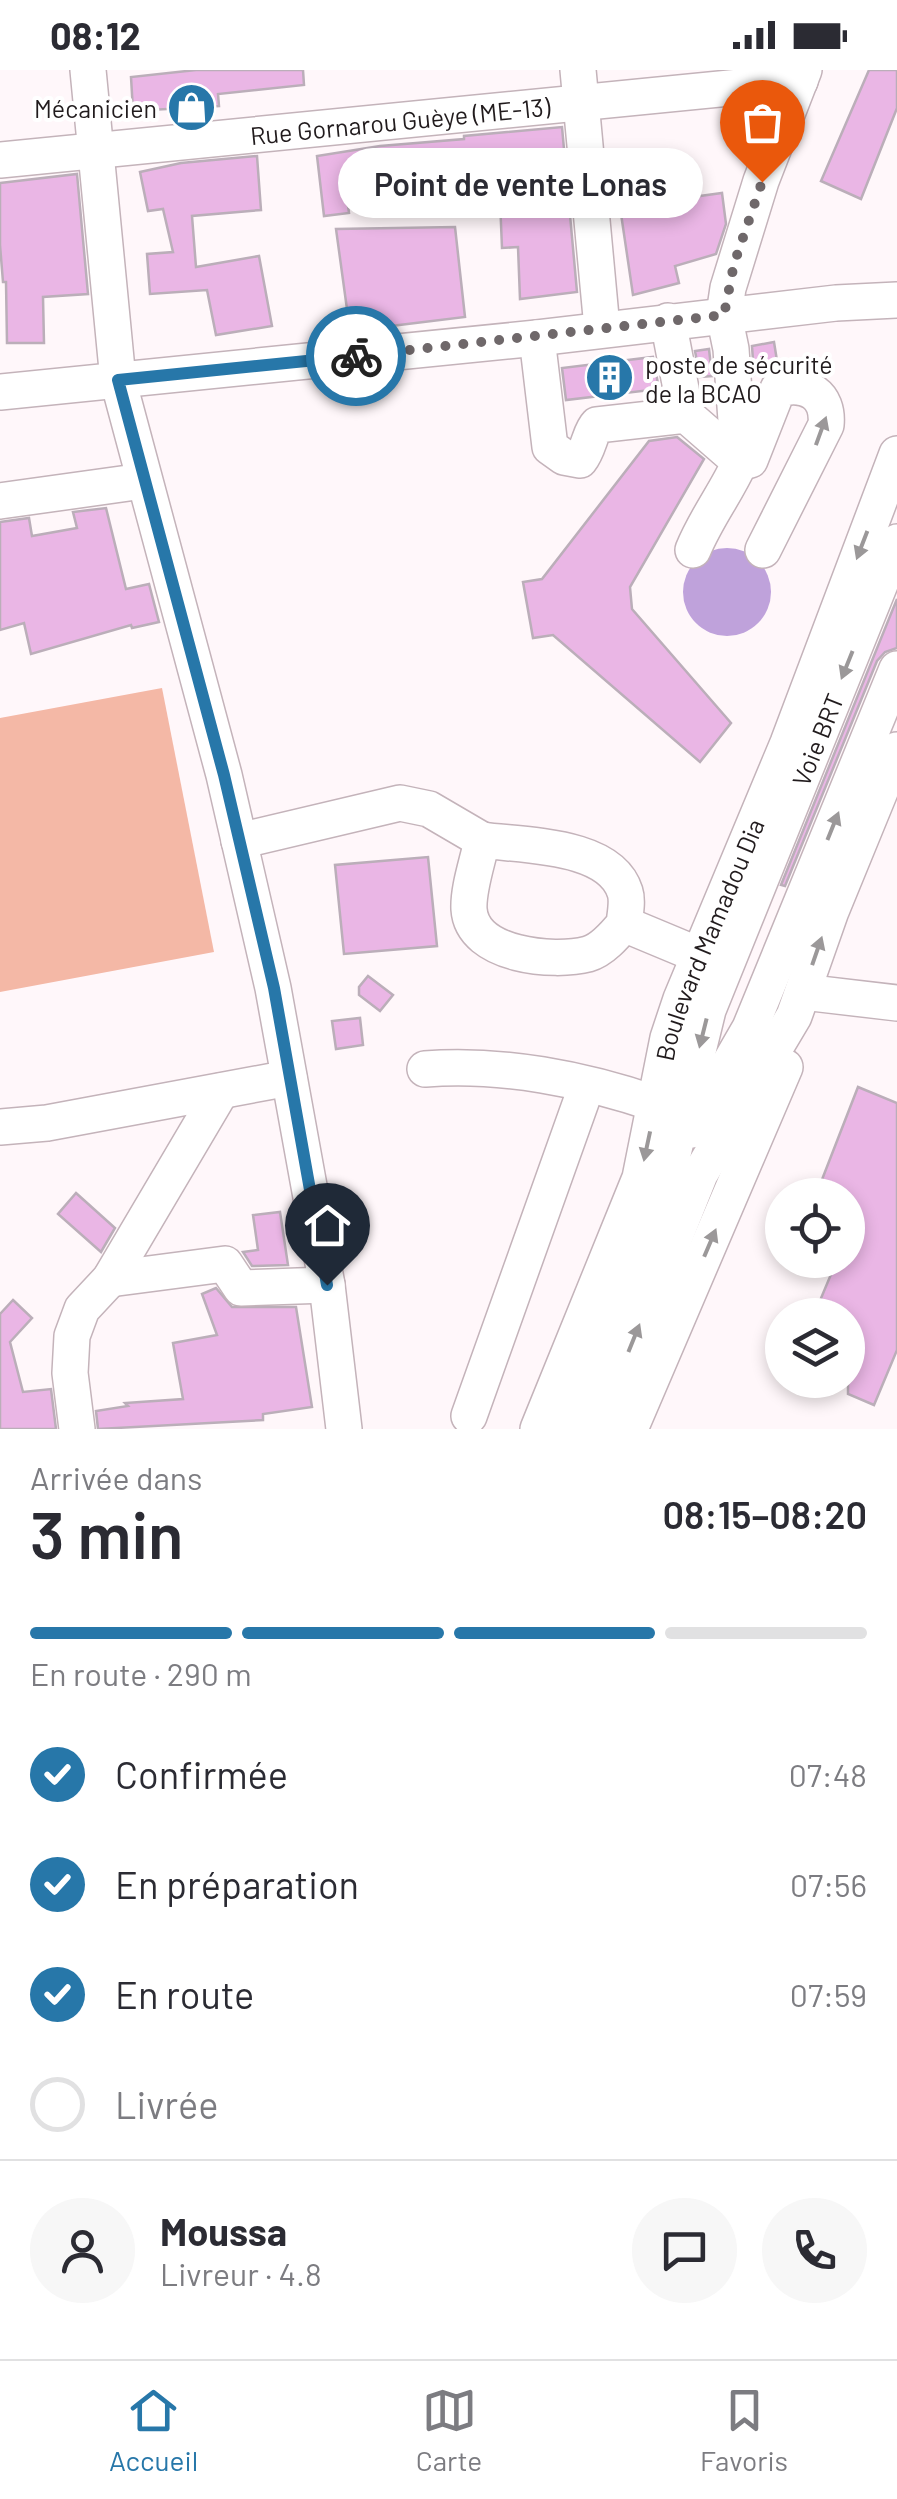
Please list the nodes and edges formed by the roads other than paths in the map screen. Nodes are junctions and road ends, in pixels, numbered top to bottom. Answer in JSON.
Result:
{"nodes":[{"id":1,"x":88,"y":70,"type":"edge"},
{"id":2,"x":802,"y":75,"type":"edge"},
{"id":3,"x":579,"y":86,"type":"edge"},
{"id":4,"x":96,"y":150,"type":"junction"},
{"id":5,"x":0,"y":160,"type":"edge"},
{"id":6,"x":897,"y":300,"type":"edge"},
{"id":7,"x":724,"y":315,"type":"junction"},
{"id":8,"x":668,"y":321,"type":"junction"},
{"id":9,"x":602,"y":328,"type":"junction"},
{"id":10,"x":538,"y":338,"type":"junction"},
{"id":11,"x":118,"y":380,"type":"junction"},
{"id":12,"x":0,"y":392,"type":"edge"},
{"id":13,"x":685,"y":411,"type":"junction"},
{"id":14,"x":897,"y":454,"type":"edge"},
{"id":15,"x":740,"y":457,"type":"junction"},
{"id":16,"x":142,"y":481,"type":"junction"},
{"id":17,"x":0,"y":501,"type":"edge"},
{"id":18,"x":897,"y":542,"type":"edge"},
{"id":19,"x":705,"y":544,"type":"dead end"},
{"id":20,"x":763,"y":550,"type":"dead end"},
{"id":21,"x":897,"y":669,"type":"edge"},
{"id":22,"x":897,"y":750,"type":"edge"},
{"id":23,"x":482,"y":840,"type":"junction"},
{"id":24,"x":239,"y":842,"type":"junction"},
{"id":25,"x":624,"y":924,"type":"junction"},
{"id":26,"x":712,"y":961,"type":"junction"},
{"id":27,"x":897,"y":1003,"type":"edge"},
{"id":28,"x":798,"y":1004,"type":"junction"},
{"id":29,"x":425,"y":1069,"type":"dead end"},
{"id":30,"x":290,"y":1078,"type":"junction"},
{"id":31,"x":587,"y":1085,"type":"junction"},
{"id":32,"x":221,"y":1091,"type":"junction"},
{"id":33,"x":656,"y":1104,"type":"junction"},
{"id":34,"x":0,"y":1127,"type":"edge"},
{"id":35,"x":670,"y":1166,"type":"junction"},
{"id":36,"x":110,"y":1279,"type":"junction"},
{"id":37,"x":327,"y":1285,"type":"junction"},
{"id":38,"x":470,"y":1416,"type":"dead end"},
{"id":39,"x":77,"y":1429,"type":"edge"},
{"id":40,"x":344,"y":1429,"type":"edge"},
{"id":41,"x":538,"y":1429,"type":"edge"},
{"id":42,"x":566,"y":1429,"type":"edge"},
{"id":43,"x":598,"y":1429,"type":"edge"},
{"id":44,"x":630,"y":1429,"type":"edge"}],
"edges":[{"from":1,"to":4,"type":"street"},
{"from":2,"to":3,"type":"street","name":"Rue Gornarou Guèye (ME-13)"},
{"from":2,"to":7,"type":"street"},
{"from":3,"to":4,"type":"street","name":"Rue Gornarou Guèye (ME-13)"},
{"from":3,"to":9,"type":"street"},
{"from":4,"to":5,"type":"street","name":"Rue Gornarou Guèye (ME-13)"},
{"from":4,"to":11,"type":"street"},
{"from":6,"to":7,"type":"street"},
{"from":7,"to":8,"type":"street"},
{"from":7,"to":15,"type":"street"},
{"from":8,"to":9,"type":"street"},
{"from":8,"to":13,"type":"street"},
{"from":9,"to":10,"type":"street"},
{"from":10,"to":11,"type":"street"},
{"from":10,"to":13,"type":"street"},
{"from":11,"to":12,"type":"street"},
{"from":11,"to":16,"type":"street"},
{"from":13,"to":15,"type":"street"},
{"from":14,"to":26,"type":"street","name":"Boulevard Mamadou Dia","one_way":true},
{"from":15,"to":19,"type":"street"},
{"from":20,"to":15,"type":"street","one_way":true},
{"from":16,"to":17,"type":"street"},
{"from":16,"to":24,"type":"street"},
{"from":18,"to":26,"type":"street","name":"Voie BRT","one_way":true},
{"from":35,"to":21,"type":"street","name":"Voie BRT","one_way":true},
{"from":28,"to":22,"type":"street","one_way":true},
{"from":23,"to":24,"type":"street"},
{"from":23,"to":25,"type":"street"},
{"from":23,"to":25,"type":"street"},
{"from":24,"to":30,"type":"street"},
{"from":25,"to":26,"type":"street"},
{"from":26,"to":33,"type":"street","name":"Boulevard Mamadou Dia"},
{"from":26,"to":35,"type":"street","name":"Voie BRT","one_way":true},
{"from":27,"to":28,"type":"street"},
{"from":43,"to":28,"type":"street","one_way":true},
{"from":44,"to":28,"type":"street","one_way":true},
{"from":29,"to":31,"type":"street"},
{"from":30,"to":32,"type":"street"},
{"from":30,"to":37,"type":"street"},
{"from":31,"to":33,"type":"street"},
{"from":31,"to":38,"type":"street"},
{"from":32,"to":34,"type":"street"},
{"from":32,"to":36,"type":"street"},
{"from":33,"to":41,"type":"street","name":"Boulevard Mamadou Dia","one_way":true},
{"from":35,"to":42,"type":"street","name":"Voie BRT"},
{"from":36,"to":37,"type":"street"},
{"from":36,"to":39,"type":"street"},
{"from":37,"to":40,"type":"street"}]}
